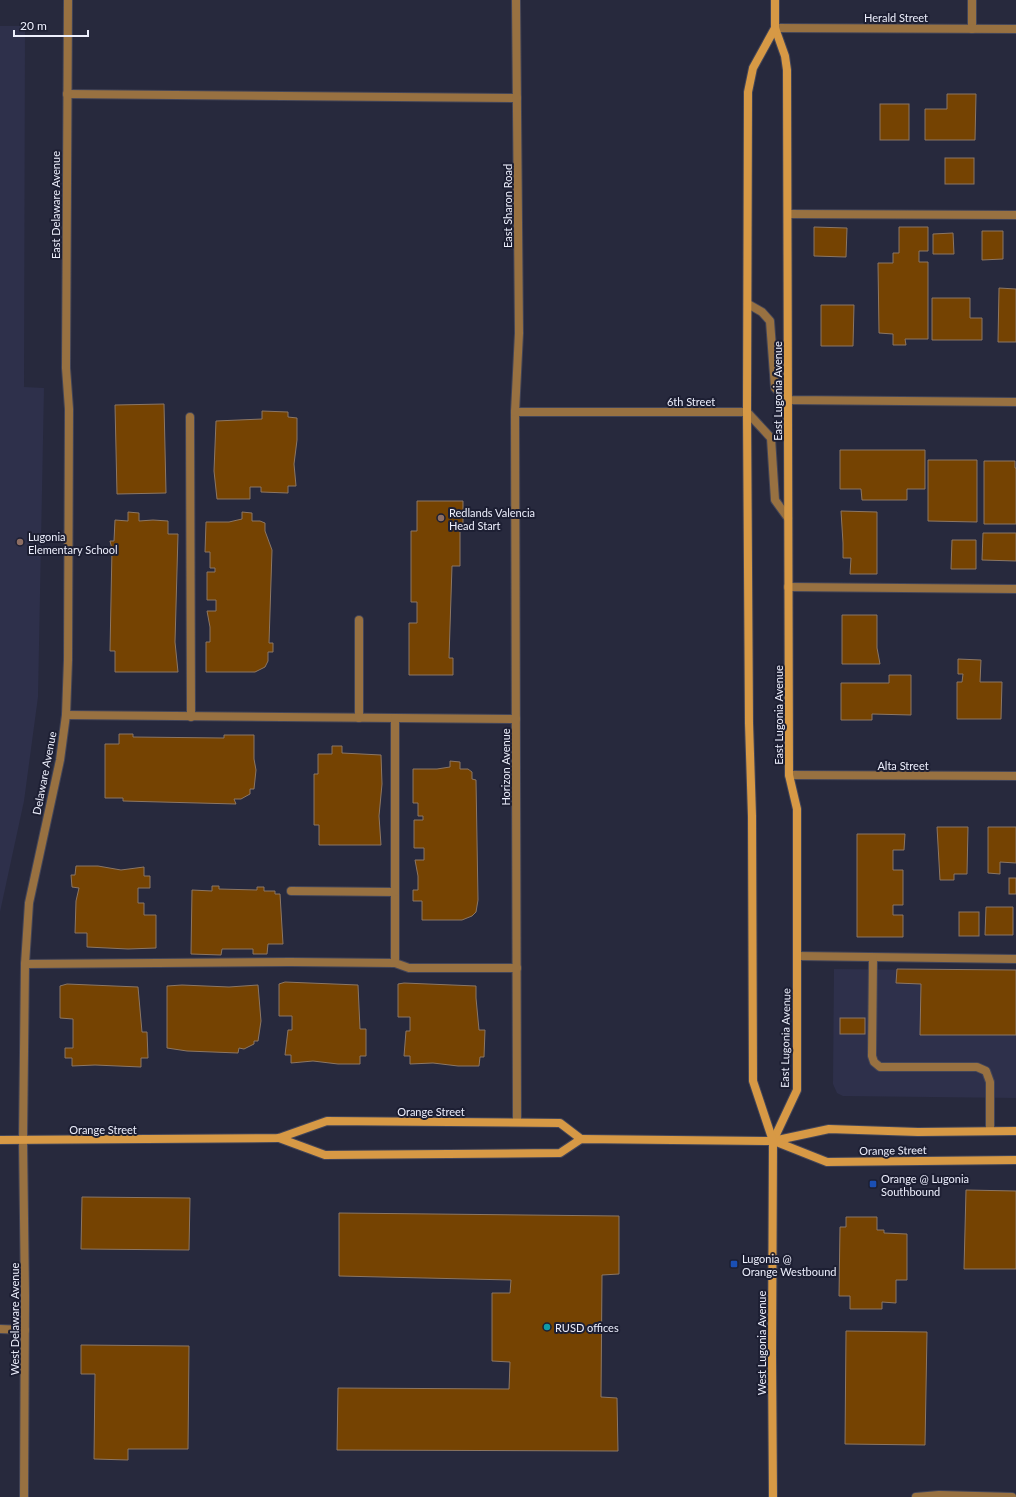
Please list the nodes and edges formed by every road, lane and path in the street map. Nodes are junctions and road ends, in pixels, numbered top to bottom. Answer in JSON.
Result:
{"nodes":[{"id":1,"x":68,"y":0,"type":"edge"},
{"id":2,"x":516,"y":0,"type":"edge"},
{"id":3,"x":775,"y":0,"type":"edge"},
{"id":4,"x":972,"y":0,"type":"edge"},
{"id":5,"x":775,"y":28,"type":"junction"},
{"id":6,"x":972,"y":29,"type":"junction"},
{"id":7,"x":1016,"y":29,"type":"edge"},
{"id":8,"x":67,"y":94,"type":"junction"},
{"id":9,"x":517,"y":98,"type":"junction"},
{"id":10,"x":788,"y":214,"type":"junction"},
{"id":11,"x":1016,"y":215,"type":"edge"},
{"id":12,"x":748,"y":304,"type":"junction"},
{"id":13,"x":788,"y":400,"type":"junction"},
{"id":14,"x":1016,"y":402,"type":"edge"},
{"id":15,"x":69,"y":409,"type":"joint"},
{"id":16,"x":515,"y":412,"type":"junction"},
{"id":17,"x":747,"y":412,"type":"junction"},
{"id":18,"x":190,"y":417,"type":"dead end"},
{"id":19,"x":788,"y":518,"type":"junction"},
{"id":20,"x":788,"y":587,"type":"junction"},
{"id":21,"x":1016,"y":589,"type":"edge"},
{"id":22,"x":359,"y":620,"type":"dead end"},
{"id":23,"x":66,"y":716,"type":"junction"},
{"id":24,"x":191,"y":716,"type":"junction"},
{"id":25,"x":359,"y":718,"type":"junction"},
{"id":26,"x":395,"y":718,"type":"junction"},
{"id":27,"x":516,"y":719,"type":"junction"},
{"id":28,"x":789,"y":776,"type":"junction"},
{"id":29,"x":1016,"y":776,"type":"edge"},
{"id":30,"x":291,"y":891,"type":"dead end"},
{"id":31,"x":395,"y":892,"type":"junction"},
{"id":32,"x":797,"y":956,"type":"junction"},
{"id":33,"x":873,"y":958,"type":"junction"},
{"id":34,"x":1016,"y":960,"type":"edge"},
{"id":35,"x":395,"y":963,"type":"junction"},
{"id":36,"x":25,"y":964,"type":"junction"},
{"id":37,"x":518,"y":968,"type":"junction"},
{"id":38,"x":518,"y":1122,"type":"junction"},
{"id":39,"x":990,"y":1131,"type":"junction"},
{"id":40,"x":1016,"y":1131,"type":"edge"},
{"id":41,"x":279,"y":1138,"type":"junction"},
{"id":42,"x":0,"y":1140,"type":"edge"},
{"id":43,"x":23,"y":1140,"type":"junction"},
{"id":44,"x":580,"y":1140,"type":"junction"},
{"id":45,"x":773,"y":1140,"type":"junction"},
{"id":46,"x":1016,"y":1160,"type":"edge"},
{"id":47,"x":0,"y":1330,"type":"edge"},
{"id":48,"x":25,"y":1330,"type":"junction"},
{"id":49,"x":24,"y":1497,"type":"edge"},
{"id":50,"x":773,"y":1497,"type":"edge"},
{"id":51,"x":916,"y":1497,"type":"edge"},
{"id":52,"x":1012,"y":1497,"type":"edge"}],
"edges":[{"from":1,"to":8,"type":"street","name":"East Delaware Avenue"},
{"from":2,"to":9,"type":"street","name":"East Sharon Road"},
{"from":3,"to":5,"type":"main road","name":"East Lugonia Avenue"},
{"from":4,"to":6,"type":"street"},
{"from":5,"to":6,"type":"street","name":"Herald Street"},
{"from":5,"to":10,"type":"main road","name":"East Lugonia Avenue"},
{"from":5,"to":12,"type":"main road","name":"East Lugonia Avenue"},
{"from":6,"to":7,"type":"street","name":"Herald Street"},
{"from":8,"to":9,"type":"street"},
{"from":8,"to":15,"type":"street","name":"East Delaware Avenue"},
{"from":9,"to":16,"type":"street","name":"East Sharon Road"},
{"from":10,"to":11,"type":"street"},
{"from":10,"to":13,"type":"main road","name":"East Lugonia Avenue"},
{"from":12,"to":13,"type":"street"},
{"from":12,"to":17,"type":"main road","name":"East Lugonia Avenue"},
{"from":13,"to":14,"type":"street"},
{"from":13,"to":19,"type":"main road","name":"East Lugonia Avenue"},
{"from":15,"to":23,"type":"street","name":"Delaware Avenue"},
{"from":16,"to":17,"type":"street","name":"6th Street"},
{"from":16,"to":27,"type":"street","name":"Horizon Avenue"},
{"from":17,"to":19,"type":"street"},
{"from":17,"to":45,"type":"main road","name":"East Lugonia Avenue"},
{"from":18,"to":24,"type":"street"},
{"from":19,"to":20,"type":"main road","name":"East Lugonia Avenue"},
{"from":20,"to":21,"type":"street"},
{"from":20,"to":28,"type":"main road","name":"East Lugonia Avenue"},
{"from":22,"to":25,"type":"street"},
{"from":23,"to":24,"type":"street"},
{"from":23,"to":36,"type":"street","name":"Delaware Avenue"},
{"from":24,"to":25,"type":"street"},
{"from":25,"to":26,"type":"street"},
{"from":26,"to":27,"type":"street"},
{"from":26,"to":31,"type":"street"},
{"from":27,"to":37,"type":"street","name":"Horizon Avenue"},
{"from":28,"to":29,"type":"street","name":"Alta Street"},
{"from":28,"to":32,"type":"main road","name":"East Lugonia Avenue"},
{"from":30,"to":31,"type":"street"},
{"from":31,"to":35,"type":"street"},
{"from":32,"to":33,"type":"street"},
{"from":32,"to":45,"type":"main road","name":"East Lugonia Avenue"},
{"from":33,"to":34,"type":"street"},
{"from":33,"to":39,"type":"street"},
{"from":35,"to":36,"type":"street"},
{"from":35,"to":37,"type":"street"},
{"from":36,"to":43,"type":"street","name":"Delaware Avenue"},
{"from":37,"to":38,"type":"street","name":"Horizon Avenue"},
{"from":38,"to":41,"type":"main road","name":"Orange Street"},
{"from":38,"to":44,"type":"main road","name":"Orange Street"},
{"from":39,"to":40,"type":"main road","name":"Orange Street"},
{"from":39,"to":45,"type":"main road","name":"Orange Street"},
{"from":41,"to":43,"type":"main road","name":"Orange Street"},
{"from":41,"to":44,"type":"main road","name":"Orange Street"},
{"from":42,"to":43,"type":"main road","name":"Orange Street"},
{"from":43,"to":48,"type":"street","name":"West Delaware Avenue"},
{"from":44,"to":45,"type":"main road","name":"Orange Street"},
{"from":45,"to":46,"type":"main road","name":"Orange Street"},
{"from":45,"to":50,"type":"main road","name":"West Lugonia Avenue"},
{"from":47,"to":48,"type":"street"},
{"from":48,"to":49,"type":"street","name":"West Delaware Avenue"},
{"from":51,"to":52,"type":"street"}]}
